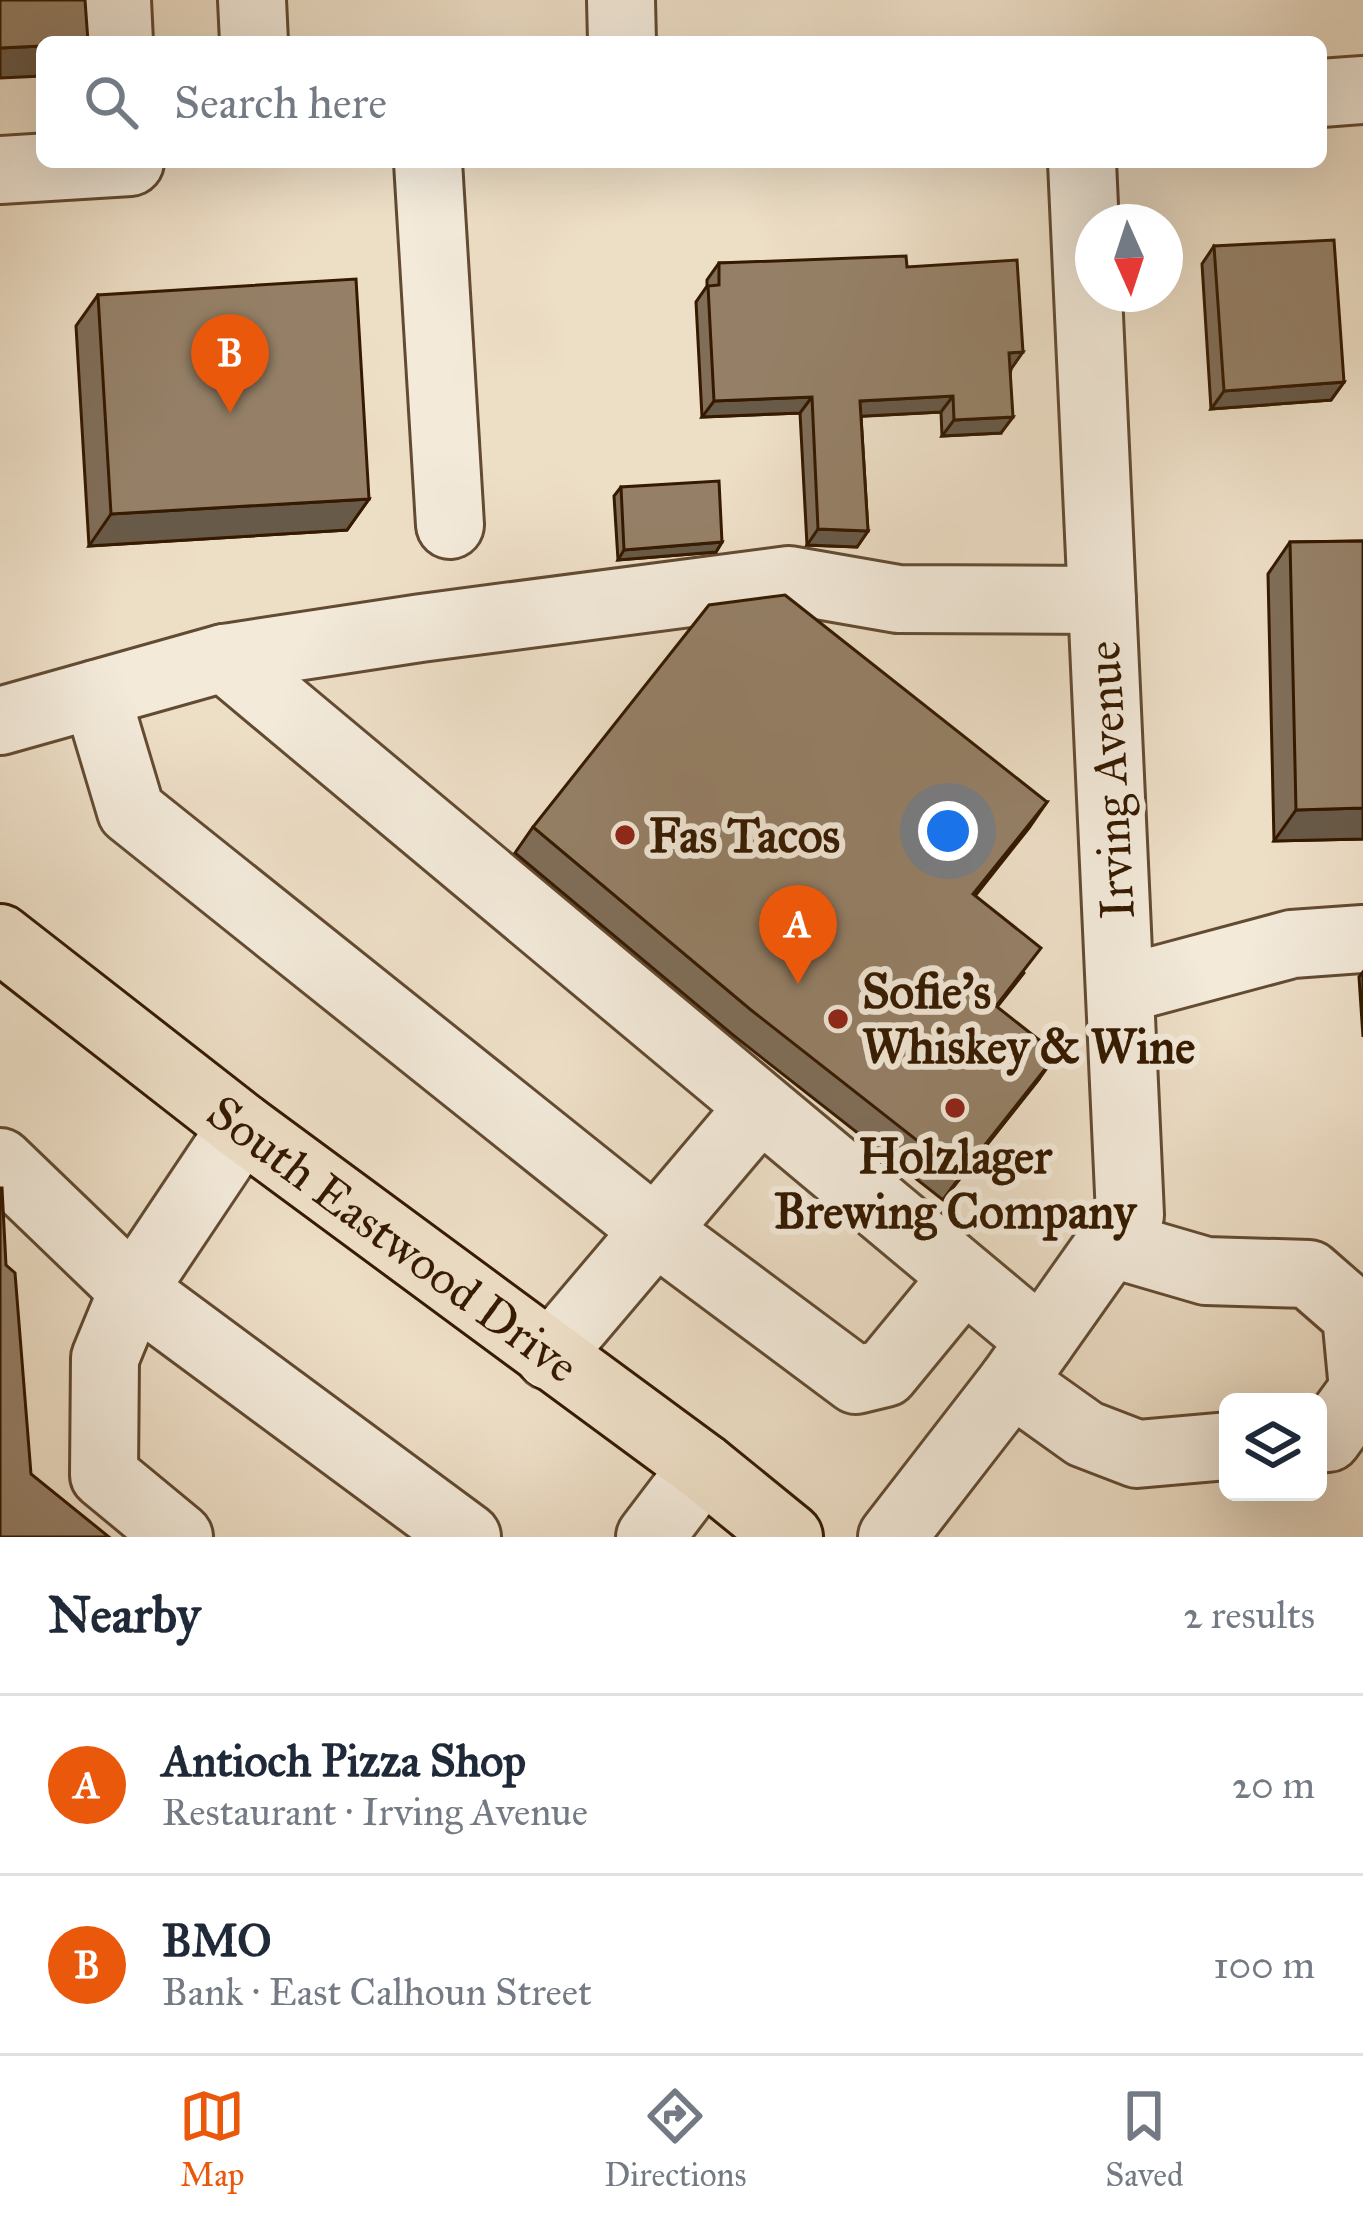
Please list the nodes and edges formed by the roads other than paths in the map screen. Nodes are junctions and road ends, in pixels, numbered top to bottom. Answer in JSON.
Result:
{"nodes":[{"id":1,"x":117,"y":0,"type":"edge"},
{"id":2,"x":251,"y":0,"type":"edge"},
{"id":3,"x":621,"y":0,"type":"edge"},
{"id":4,"x":118,"y":36,"type":"edge"},
{"id":5,"x":254,"y":36,"type":"edge"},
{"id":6,"x":622,"y":36,"type":"edge"},
{"id":7,"x":1363,"y":90,"type":"edge"},
{"id":8,"x":1327,"y":93,"type":"edge"},
{"id":9,"x":36,"y":168,"type":"edge"},
{"id":10,"x":428,"y":168,"type":"edge"},
{"id":11,"x":1082,"y":168,"type":"edge"},
{"id":12,"x":0,"y":170,"type":"edge"},
{"id":13,"x":450,"y":525,"type":"dead end"},
{"id":14,"x":1102,"y":600,"type":"junction"},
{"id":15,"x":224,"y":658,"type":"junction"},
{"id":16,"x":96,"y":694,"type":"junction"},
{"id":17,"x":0,"y":721,"type":"edge"},
{"id":18,"x":0,"y":938,"type":"edge"},
{"id":19,"x":1363,"y":939,"type":"edge"},
{"id":20,"x":1120,"y":990,"type":"junction"},
{"id":21,"x":760,"y":1107,"type":"junction"},
{"id":22,"x":242,"y":1127,"type":"junction"},
{"id":23,"x":0,"y":1162,"type":"edge"},
{"id":24,"x":656,"y":1231,"type":"junction"},
{"id":25,"x":1110,"y":1243,"type":"junction"},
{"id":26,"x":964,"y":1276,"type":"junction"},
{"id":27,"x":133,"y":1290,"type":"junction"},
{"id":28,"x":549,"y":1356,"type":"junction"},
{"id":29,"x":1026,"y":1362,"type":"junction"},
{"id":30,"x":1363,"y":1389,"type":"edge"},
{"id":31,"x":1327,"y":1438,"type":"edge"},
{"id":32,"x":1219,"y":1447,"type":"edge"},
{"id":33,"x":703,"y":1467,"type":"junction"},
{"id":34,"x":179,"y":1537,"type":"edge"},
{"id":35,"x":467,"y":1537,"type":"edge"},
{"id":36,"x":650,"y":1537,"type":"edge"},
{"id":37,"x":789,"y":1537,"type":"edge"},
{"id":38,"x":892,"y":1537,"type":"edge"}],
"edges":[{"from":1,"to":4,"type":"street"},
{"from":2,"to":5,"type":"street"},
{"from":3,"to":6,"type":"street"},
{"from":7,"to":8,"type":"street"},
{"from":9,"to":12,"type":"street"},
{"from":10,"to":13,"type":"street"},
{"from":11,"to":14,"type":"street","name":"Irving Avenue"},
{"from":14,"to":15,"type":"street"},
{"from":14,"to":20,"type":"street","name":"Irving Avenue"},
{"from":15,"to":16,"type":"street"},
{"from":15,"to":21,"type":"street"},
{"from":16,"to":17,"type":"street"},
{"from":16,"to":24,"type":"street"},
{"from":18,"to":22,"type":"main road","name":"South Eastwood Drive"},
{"from":19,"to":20,"type":"street"},
{"from":20,"to":25,"type":"street","name":"Irving Avenue"},
{"from":21,"to":24,"type":"street"},
{"from":21,"to":26,"type":"street"},
{"from":22,"to":27,"type":"street"},
{"from":22,"to":28,"type":"main road","name":"South Eastwood Drive"},
{"from":23,"to":27,"type":"street"},
{"from":24,"to":26,"type":"street"},
{"from":24,"to":28,"type":"street"},
{"from":25,"to":29,"type":"street","name":"Irving Avenue"},
{"from":25,"to":30,"type":"street"},
{"from":26,"to":29,"type":"street"},
{"from":27,"to":34,"type":"street"},
{"from":27,"to":35,"type":"street"},
{"from":28,"to":33,"type":"main road","name":"South Eastwood Drive"},
{"from":29,"to":32,"type":"street"},
{"from":29,"to":38,"type":"street","name":"Irving Avenue"},
{"from":30,"to":31,"type":"street"},
{"from":33,"to":36,"type":"street"},
{"from":33,"to":37,"type":"main road","name":"South Eastwood Drive"}]}
